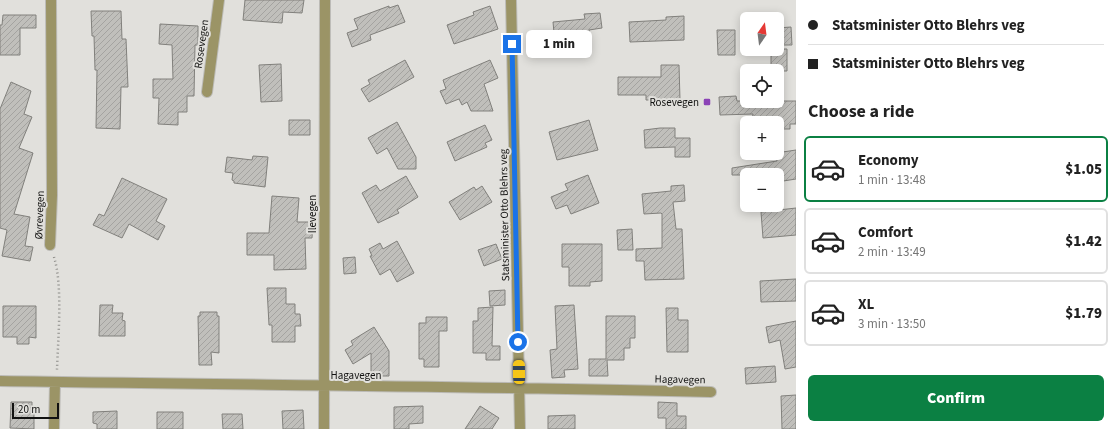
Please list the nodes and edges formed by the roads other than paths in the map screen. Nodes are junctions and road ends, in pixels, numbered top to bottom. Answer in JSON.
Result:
{"nodes":[{"id":1,"x":51,"y":0,"type":"edge"},
{"id":2,"x":219,"y":0,"type":"edge"},
{"id":3,"x":325,"y":0,"type":"edge"},
{"id":4,"x":511,"y":0,"type":"edge"},
{"id":5,"x":207,"y":92,"type":"dead end"},
{"id":6,"x":50,"y":245,"type":"road end"},
{"id":7,"x":0,"y":381,"type":"edge"},
{"id":8,"x":55,"y":382,"type":"junction"},
{"id":9,"x":324,"y":387,"type":"junction"},
{"id":10,"x":519,"y":387,"type":"junction"},
{"id":11,"x":712,"y":392,"type":"dead end"},
{"id":12,"x":54,"y":429,"type":"edge"},
{"id":13,"x":324,"y":429,"type":"edge"},
{"id":14,"x":520,"y":429,"type":"edge"}],
"edges":[{"from":1,"to":6,"type":"street","name":"Øvrevegen"},
{"from":2,"to":5,"type":"street","name":"Rosevegen"},
{"from":3,"to":9,"type":"street","name":"Ilevegen"},
{"from":4,"to":10,"type":"street","name":"Statsminister Otto Blehrs veg"},
{"from":7,"to":8,"type":"street","name":"Hagavegen"},
{"from":8,"to":9,"type":"street","name":"Hagavegen"},
{"from":8,"to":12,"type":"street"},
{"from":9,"to":10,"type":"street","name":"Hagavegen"},
{"from":9,"to":13,"type":"street","name":"Ilevegen"},
{"from":10,"to":11,"type":"street","name":"Hagavegen"},
{"from":10,"to":14,"type":"street","name":"Statsminister Otto Blehrs veg"}]}
